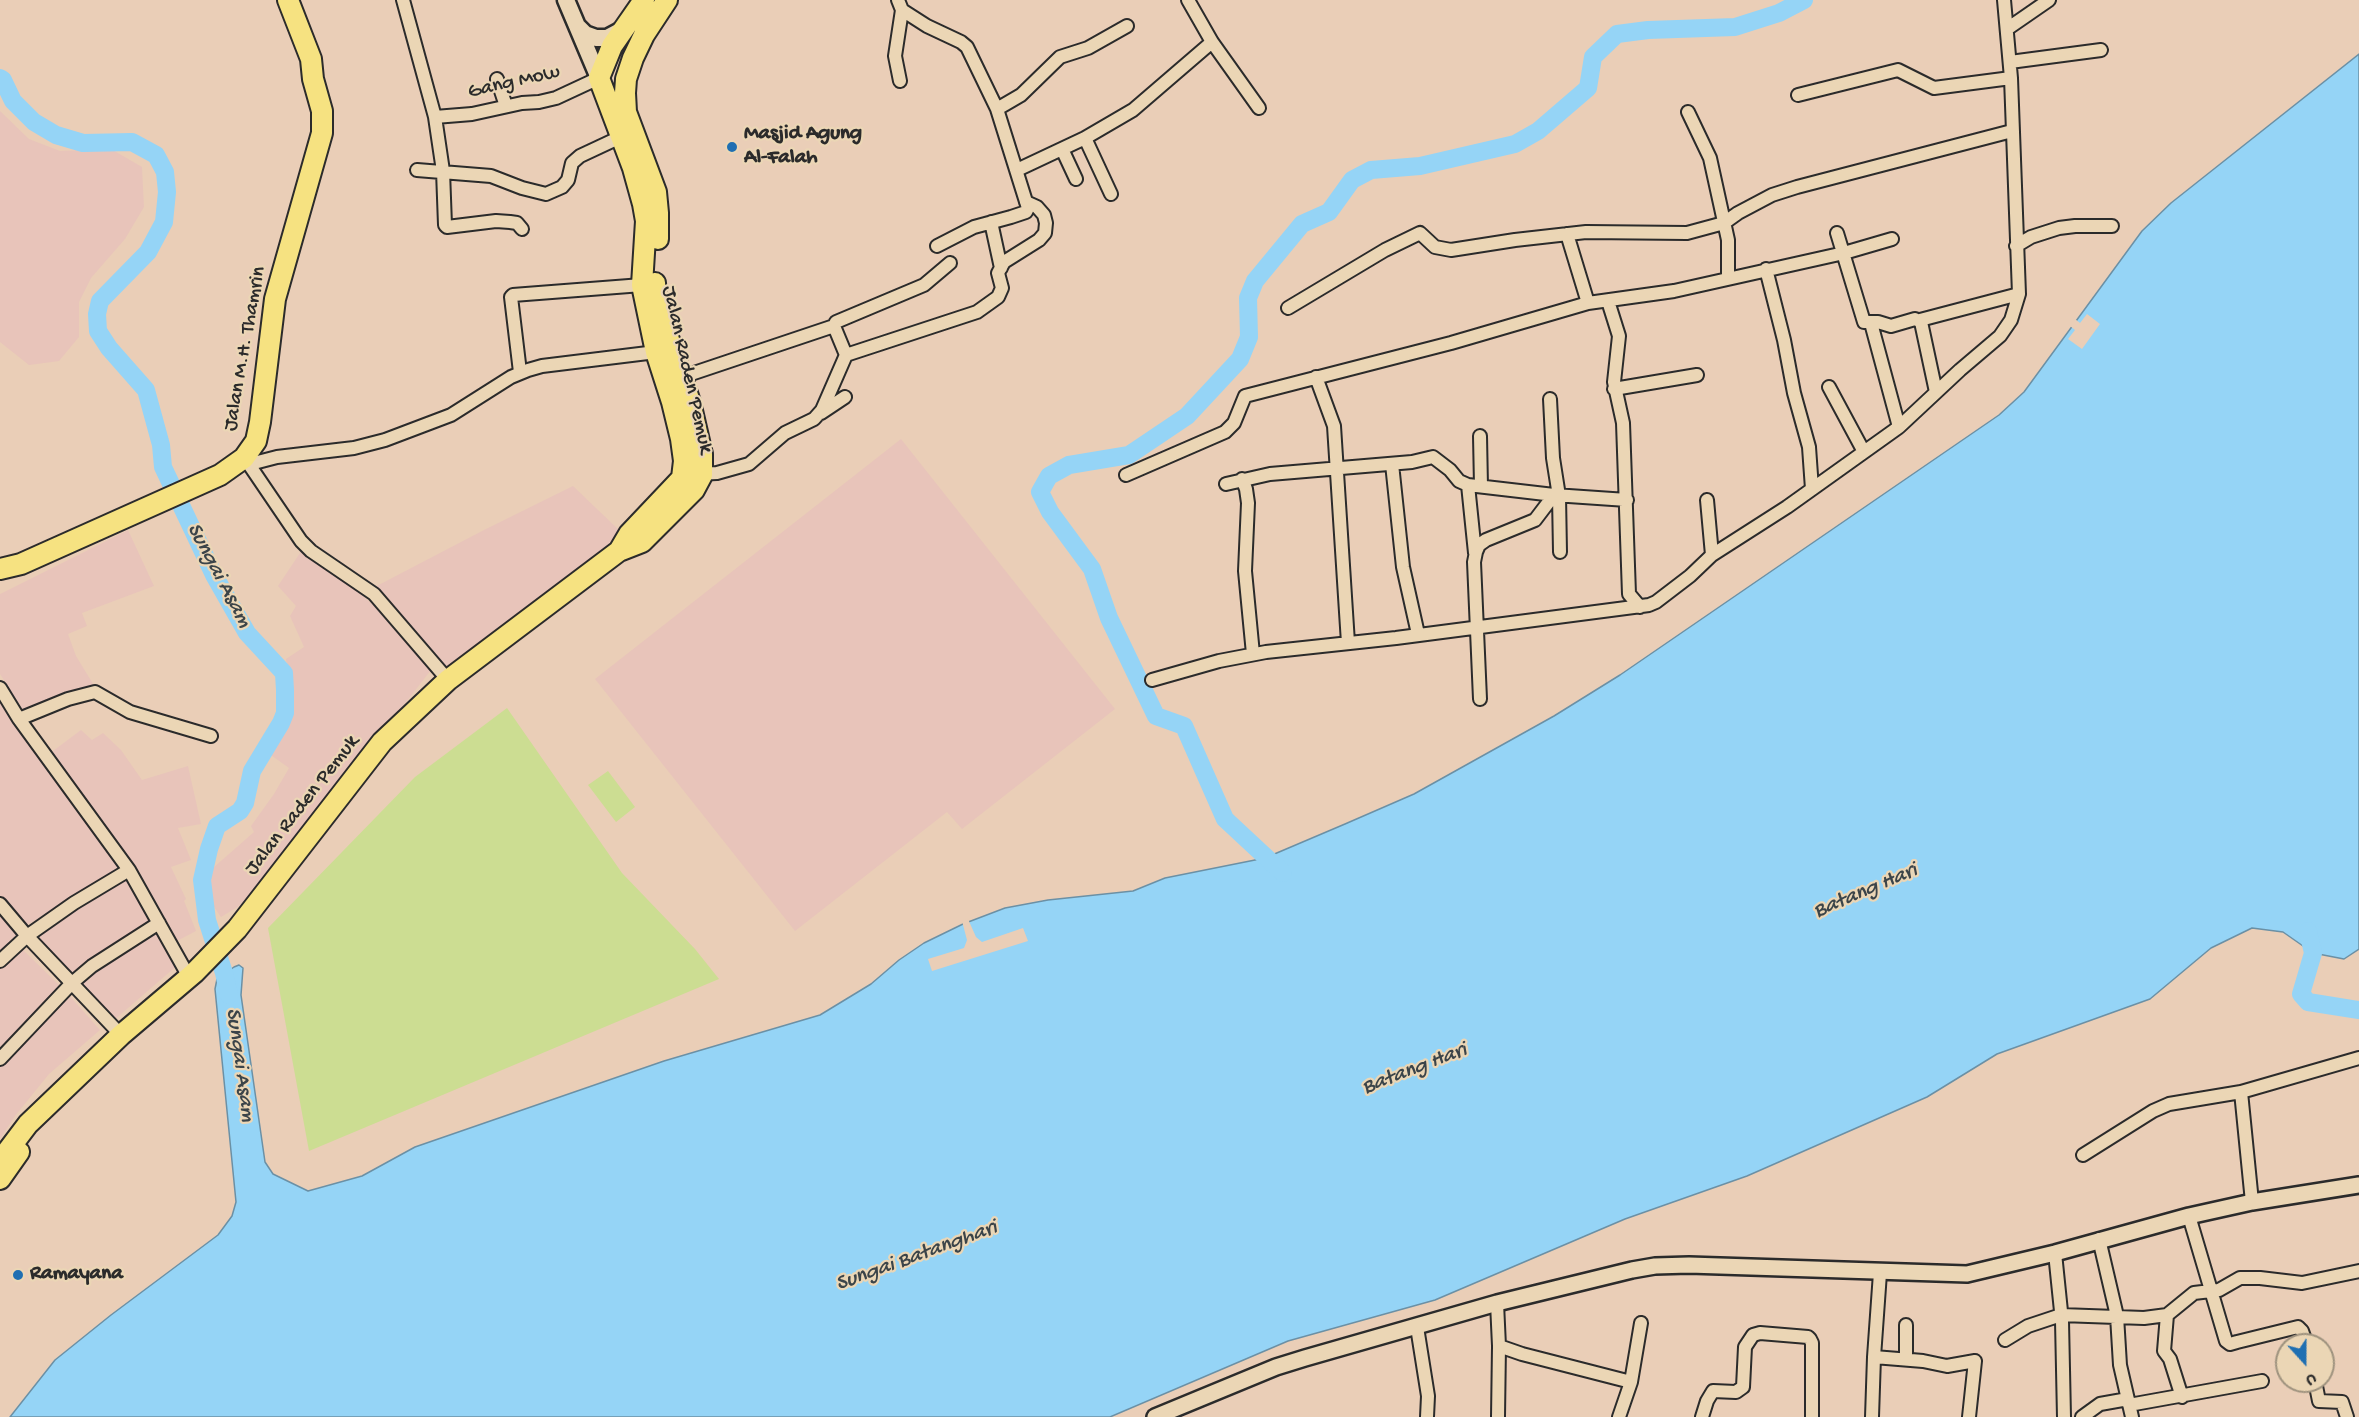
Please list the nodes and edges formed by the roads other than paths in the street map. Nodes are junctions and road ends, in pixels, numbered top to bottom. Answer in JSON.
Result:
{"nodes":[{"id":1,"x":274,"y":0,"type":"edge"},
{"id":2,"x":288,"y":0,"type":"edge"},
{"id":3,"x":403,"y":0,"type":"edge"},
{"id":4,"x":566,"y":0,"type":"edge"},
{"id":5,"x":644,"y":0,"type":"edge"},
{"id":6,"x":668,"y":0,"type":"edge"},
{"id":7,"x":1188,"y":0,"type":"edge"},
{"id":8,"x":2004,"y":0,"type":"edge"},
{"id":9,"x":2049,"y":0,"type":"edge"},
{"id":10,"x":900,"y":5,"type":"edge"},
{"id":11,"x":577,"y":26,"type":"junction"},
{"id":12,"x":1127,"y":26,"type":"dead end"},
{"id":13,"x":2007,"y":29,"type":"junction"},
{"id":14,"x":622,"y":30,"type":"junction"},
{"id":15,"x":1212,"y":42,"type":"junction"},
{"id":16,"x":2101,"y":50,"type":"dead end"},
{"id":17,"x":2010,"y":62,"type":"junction"},
{"id":18,"x":599,"y":78,"type":"junction"},
{"id":19,"x":2011,"y":78,"type":"junction"},
{"id":20,"x":313,"y":79,"type":"junction"},
{"id":21,"x":497,"y":79,"type":"dead end"},
{"id":22,"x":900,"y":81,"type":"dead end"},
{"id":23,"x":1798,"y":95,"type":"dead end"},
{"id":24,"x":506,"y":106,"type":"junction"},
{"id":25,"x":618,"y":107,"type":"junction"},
{"id":26,"x":1259,"y":108,"type":"dead end"},
{"id":27,"x":997,"y":109,"type":"junction"},
{"id":28,"x":1688,"y":112,"type":"dead end"},
{"id":29,"x":435,"y":117,"type":"junction"},
{"id":30,"x":2012,"y":131,"type":"junction"},
{"id":31,"x":627,"y":134,"type":"junction"},
{"id":32,"x":1085,"y":138,"type":"junction"},
{"id":33,"x":1062,"y":148,"type":"junction"},
{"id":34,"x":417,"y":170,"type":"dead end"},
{"id":35,"x":1017,"y":170,"type":"junction"},
{"id":36,"x":443,"y":171,"type":"junction"},
{"id":37,"x":1076,"y":179,"type":"dead end"},
{"id":38,"x":1111,"y":194,"type":"dead end"},
{"id":39,"x":1026,"y":202,"type":"junction"},
{"id":40,"x":991,"y":222,"type":"junction"},
{"id":41,"x":1725,"y":223,"type":"junction"},
{"id":42,"x":2112,"y":226,"type":"dead end"},
{"id":43,"x":522,"y":229,"type":"dead end"},
{"id":44,"x":1837,"y":233,"type":"dead end"},
{"id":45,"x":1568,"y":234,"type":"junction"},
{"id":46,"x":1892,"y":239,"type":"dead end"},
{"id":47,"x":937,"y":246,"type":"dead end"},
{"id":48,"x":2016,"y":246,"type":"junction"},
{"id":49,"x":1844,"y":253,"type":"junction"},
{"id":50,"x":950,"y":263,"type":"dead end"},
{"id":51,"x":1000,"y":268,"type":"junction"},
{"id":52,"x":1766,"y":269,"type":"junction"},
{"id":53,"x":1728,"y":278,"type":"junction"},
{"id":54,"x":642,"y":285,"type":"junction"},
{"id":55,"x":2019,"y":294,"type":"junction"},
{"id":56,"x":1608,"y":301,"type":"junction"},
{"id":57,"x":1588,"y":303,"type":"junction"},
{"id":58,"x":1288,"y":308,"type":"dead end"},
{"id":59,"x":1920,"y":320,"type":"junction"},
{"id":60,"x":1871,"y":323,"type":"junction"},
{"id":61,"x":834,"y":326,"type":"junction"},
{"id":62,"x":656,"y":352,"type":"junction"},
{"id":63,"x":846,"y":355,"type":"junction"},
{"id":64,"x":520,"y":372,"type":"junction"},
{"id":65,"x":1697,"y":375,"type":"dead end"},
{"id":66,"x":682,"y":377,"type":"junction"},
{"id":67,"x":1316,"y":377,"type":"junction"},
{"id":68,"x":1828,"y":387,"type":"dead end"},
{"id":69,"x":1614,"y":389,"type":"junction"},
{"id":70,"x":1935,"y":392,"type":"junction"},
{"id":71,"x":845,"y":397,"type":"dead end"},
{"id":72,"x":1550,"y":399,"type":"dead end"},
{"id":73,"x":819,"y":414,"type":"junction"},
{"id":74,"x":1899,"y":427,"type":"junction"},
{"id":75,"x":1480,"y":436,"type":"dead end"},
{"id":76,"x":1864,"y":452,"type":"junction"},
{"id":77,"x":247,"y":461,"type":"junction"},
{"id":78,"x":1392,"y":464,"type":"junction"},
{"id":79,"x":1337,"y":469,"type":"junction"},
{"id":80,"x":693,"y":474,"type":"junction"},
{"id":81,"x":1126,"y":475,"type":"dead end"},
{"id":82,"x":1242,"y":479,"type":"junction"},
{"id":83,"x":1226,"y":484,"type":"dead end"},
{"id":84,"x":1468,"y":485,"type":"junction"},
{"id":85,"x":1481,"y":486,"type":"junction"},
{"id":86,"x":1812,"y":489,"type":"junction"},
{"id":87,"x":1557,"y":496,"type":"junction"},
{"id":88,"x":1627,"y":500,"type":"junction"},
{"id":89,"x":1707,"y":500,"type":"dead end"},
{"id":90,"x":1560,"y":552,"type":"dead end"},
{"id":91,"x":1712,"y":555,"type":"junction"},
{"id":92,"x":1475,"y":556,"type":"junction"},
{"id":93,"x":21,"y":564,"type":"junction"},
{"id":94,"x":0,"y":569,"type":"edge"},
{"id":95,"x":0,"y":585,"type":"edge"},
{"id":96,"x":1640,"y":607,"type":"junction"},
{"id":97,"x":1476,"y":627,"type":"junction"},
{"id":98,"x":1418,"y":634,"type":"junction"},
{"id":99,"x":1348,"y":643,"type":"junction"},
{"id":100,"x":1253,"y":654,"type":"junction"},
{"id":101,"x":448,"y":680,"type":"junction"},
{"id":102,"x":1152,"y":680,"type":"dead end"},
{"id":103,"x":0,"y":688,"type":"edge"},
{"id":104,"x":1479,"y":699,"type":"dead end"},
{"id":105,"x":20,"y":719,"type":"junction"},
{"id":106,"x":211,"y":736,"type":"dead end"},
{"id":107,"x":129,"y":870,"type":"junction"},
{"id":108,"x":0,"y":904,"type":"edge"},
{"id":109,"x":159,"y":923,"type":"junction"},
{"id":110,"x":27,"y":936,"type":"junction"},
{"id":111,"x":0,"y":961,"type":"edge"},
{"id":112,"x":192,"y":975,"type":"junction"},
{"id":113,"x":72,"y":983,"type":"junction"},
{"id":114,"x":122,"y":1035,"type":"junction"},
{"id":115,"x":2,"y":1053,"type":"edge"},
{"id":116,"x":2359,"y":1058,"type":"edge"},
{"id":117,"x":2241,"y":1092,"type":"junction"},
{"id":118,"x":43,"y":1111,"type":"junction"},
{"id":119,"x":2083,"y":1155,"type":"dead end"},
{"id":120,"x":0,"y":1161,"type":"edge"},
{"id":121,"x":0,"y":1179,"type":"edge"},
{"id":122,"x":2359,"y":1185,"type":"edge"},
{"id":123,"x":2252,"y":1202,"type":"junction"},
{"id":124,"x":2189,"y":1216,"type":"junction"},
{"id":125,"x":2099,"y":1239,"type":"junction"},
{"id":126,"x":2055,"y":1253,"type":"junction"},
{"id":127,"x":2359,"y":1271,"type":"edge"},
{"id":128,"x":1880,"y":1273,"type":"junction"},
{"id":129,"x":2211,"y":1291,"type":"junction"},
{"id":130,"x":1497,"y":1303,"type":"junction"},
{"id":131,"x":2061,"y":1315,"type":"junction"},
{"id":132,"x":2168,"y":1315,"type":"junction"},
{"id":133,"x":2117,"y":1316,"type":"junction"},
{"id":134,"x":1641,"y":1323,"type":"dead end"},
{"id":135,"x":1906,"y":1326,"type":"dead end"},
{"id":136,"x":1417,"y":1327,"type":"junction"},
{"id":137,"x":2302,"y":1333,"type":"edge"},
{"id":138,"x":2006,"y":1340,"type":"dead end"},
{"id":139,"x":1499,"y":1346,"type":"junction"},
{"id":140,"x":1874,"y":1357,"type":"junction"},
{"id":141,"x":1906,"y":1359,"type":"junction"},
{"id":142,"x":2262,"y":1381,"type":"dead end"},
{"id":143,"x":1631,"y":1382,"type":"junction"},
{"id":144,"x":2317,"y":1393,"type":"edge"},
{"id":145,"x":2182,"y":1397,"type":"junction"},
{"id":146,"x":2130,"y":1407,"type":"edge"},
{"id":147,"x":1155,"y":1417,"type":"edge"},
{"id":148,"x":1427,"y":1417,"type":"edge"},
{"id":149,"x":1498,"y":1417,"type":"edge"},
{"id":150,"x":1619,"y":1417,"type":"edge"},
{"id":151,"x":1702,"y":1417,"type":"edge"},
{"id":152,"x":1812,"y":1417,"type":"edge"},
{"id":153,"x":1872,"y":1417,"type":"edge"},
{"id":154,"x":1969,"y":1417,"type":"edge"},
{"id":155,"x":2064,"y":1417,"type":"edge"},
{"id":156,"x":2082,"y":1417,"type":"edge"},
{"id":157,"x":2347,"y":1417,"type":"edge"}],
"edges":[{"from":1,"to":20,"type":"highway","name":"Jalan M.H. Thamrin"},
{"from":2,"to":20,"type":"highway","name":"Jalan M.H. Thamrin"},
{"from":3,"to":29,"type":"street"},
{"from":4,"to":11,"type":"main road"},
{"from":5,"to":14,"type":"highway"},
{"from":6,"to":25,"type":"highway"},
{"from":7,"to":15,"type":"street"},
{"from":8,"to":13,"type":"street"},
{"from":9,"to":13,"type":"street"},
{"from":10,"to":22,"type":"street"},
{"from":10,"to":27,"type":"street"},
{"from":11,"to":14,"type":"main road"},
{"from":11,"to":18,"type":"main road"},
{"from":12,"to":27,"type":"street"},
{"from":13,"to":17,"type":"street"},
{"from":14,"to":18,"type":"highway"},
{"from":15,"to":26,"type":"street"},
{"from":15,"to":32,"type":"street"},
{"from":16,"to":17,"type":"street"},
{"from":17,"to":19,"type":"street"},
{"from":18,"to":24,"type":"street","name":"Gang Mow"},
{"from":18,"to":25,"type":"highway","name":"Jalan Raden Pemuk"},
{"from":19,"to":23,"type":"street"},
{"from":19,"to":30,"type":"street"},
{"from":20,"to":77,"type":"highway","name":"Jalan M.H. Thamrin"},
{"from":21,"to":24,"type":"street"},
{"from":24,"to":29,"type":"street","name":"Gang Mow"},
{"from":25,"to":31,"type":"highway","name":"Jalan Raden Pemuk"},
{"from":27,"to":35,"type":"street"},
{"from":28,"to":41,"type":"street"},
{"from":29,"to":36,"type":"street"},
{"from":30,"to":41,"type":"street"},
{"from":30,"to":48,"type":"street"},
{"from":31,"to":36,"type":"street"},
{"from":31,"to":54,"type":"highway","name":"Jalan Raden Pemuk"},
{"from":31,"to":66,"type":"highway","name":"Jalan Raden Pemuk"},
{"from":32,"to":33,"type":"street"},
{"from":32,"to":38,"type":"street"},
{"from":33,"to":35,"type":"street"},
{"from":33,"to":37,"type":"street"},
{"from":34,"to":36,"type":"street"},
{"from":35,"to":39,"type":"street"},
{"from":36,"to":43,"type":"street"},
{"from":39,"to":40,"type":"street"},
{"from":39,"to":51,"type":"street"},
{"from":40,"to":47,"type":"street"},
{"from":40,"to":51,"type":"street"},
{"from":41,"to":45,"type":"street"},
{"from":41,"to":53,"type":"street"},
{"from":42,"to":48,"type":"street"},
{"from":44,"to":49,"type":"street"},
{"from":45,"to":57,"type":"street"},
{"from":45,"to":58,"type":"street"},
{"from":46,"to":49,"type":"street"},
{"from":48,"to":55,"type":"street"},
{"from":49,"to":52,"type":"street"},
{"from":49,"to":60,"type":"street"},
{"from":50,"to":61,"type":"street"},
{"from":51,"to":63,"type":"street"},
{"from":52,"to":53,"type":"street"},
{"from":52,"to":86,"type":"street"},
{"from":53,"to":56,"type":"street"},
{"from":54,"to":62,"type":"highway","name":"Jalan Raden Pemuk"},
{"from":54,"to":64,"type":"street"},
{"from":55,"to":59,"type":"street"},
{"from":55,"to":70,"type":"street"},
{"from":56,"to":57,"type":"street"},
{"from":56,"to":69,"type":"street"},
{"from":57,"to":67,"type":"street"},
{"from":59,"to":60,"type":"street"},
{"from":59,"to":70,"type":"street"},
{"from":60,"to":74,"type":"street"},
{"from":61,"to":63,"type":"street"},
{"from":61,"to":66,"type":"street"},
{"from":62,"to":64,"type":"street"},
{"from":62,"to":80,"type":"highway","name":"Jalan Raden Pemuk"},
{"from":63,"to":73,"type":"street"},
{"from":64,"to":77,"type":"street"},
{"from":65,"to":69,"type":"street"},
{"from":66,"to":80,"type":"highway","name":"Jalan Raden Pemuk"},
{"from":67,"to":79,"type":"street"},
{"from":67,"to":81,"type":"street"},
{"from":68,"to":76,"type":"street"},
{"from":69,"to":88,"type":"street"},
{"from":70,"to":74,"type":"street"},
{"from":71,"to":73,"type":"street"},
{"from":72,"to":87,"type":"street"},
{"from":73,"to":80,"type":"street"},
{"from":74,"to":76,"type":"street"},
{"from":75,"to":85,"type":"street"},
{"from":76,"to":86,"type":"street"},
{"from":77,"to":93,"type":"highway","name":"Jalan M.H. Thamrin"},
{"from":77,"to":101,"type":"street"},
{"from":78,"to":79,"type":"street"},
{"from":78,"to":84,"type":"street"},
{"from":78,"to":98,"type":"street"},
{"from":79,"to":82,"type":"street"},
{"from":79,"to":99,"type":"street"},
{"from":80,"to":101,"type":"highway","name":"Jalan Raden Pemuk"},
{"from":82,"to":83,"type":"street"},
{"from":82,"to":100,"type":"street"},
{"from":84,"to":85,"type":"street"},
{"from":84,"to":92,"type":"street"},
{"from":85,"to":87,"type":"street"},
{"from":86,"to":91,"type":"street"},
{"from":87,"to":88,"type":"street"},
{"from":87,"to":90,"type":"street"},
{"from":87,"to":92,"type":"street"},
{"from":88,"to":96,"type":"street"},
{"from":89,"to":91,"type":"street"},
{"from":91,"to":96,"type":"street"},
{"from":92,"to":97,"type":"street"},
{"from":93,"to":94,"type":"highway"},
{"from":93,"to":95,"type":"highway"},
{"from":96,"to":97,"type":"street"},
{"from":97,"to":98,"type":"street"},
{"from":97,"to":104,"type":"street"},
{"from":98,"to":99,"type":"street"},
{"from":99,"to":100,"type":"street"},
{"from":100,"to":102,"type":"street"},
{"from":101,"to":112,"type":"highway","name":"Jalan Raden Pemuk"},
{"from":103,"to":105,"type":"street"},
{"from":105,"to":106,"type":"street"},
{"from":105,"to":107,"type":"street"},
{"from":107,"to":109,"type":"street"},
{"from":107,"to":110,"type":"street"},
{"from":108,"to":110,"type":"street"},
{"from":109,"to":112,"type":"street"},
{"from":109,"to":113,"type":"street"},
{"from":110,"to":111,"type":"street"},
{"from":110,"to":113,"type":"street"},
{"from":112,"to":114,"type":"highway","name":"Jalan Raden Pemuk"},
{"from":113,"to":114,"type":"street"},
{"from":113,"to":115,"type":"street"},
{"from":114,"to":118,"type":"highway","name":"Jalan Raden Pemuk"},
{"from":116,"to":117,"type":"street"},
{"from":117,"to":119,"type":"street"},
{"from":117,"to":123,"type":"street"},
{"from":118,"to":120,"type":"highway","name":"Jalan Raden Pemuk"},
{"from":118,"to":121,"type":"highway","name":"Jalan Raden Pemuk"},
{"from":122,"to":123,"type":"street"},
{"from":123,"to":124,"type":"street"},
{"from":124,"to":125,"type":"street"},
{"from":124,"to":129,"type":"street"},
{"from":125,"to":126,"type":"street"},
{"from":125,"to":133,"type":"street"},
{"from":126,"to":128,"type":"street"},
{"from":126,"to":131,"type":"street"},
{"from":127,"to":129,"type":"street"},
{"from":128,"to":130,"type":"street"},
{"from":128,"to":140,"type":"street"},
{"from":129,"to":132,"type":"street"},
{"from":129,"to":137,"type":"street"},
{"from":130,"to":136,"type":"street"},
{"from":130,"to":139,"type":"street"},
{"from":131,"to":133,"type":"street"},
{"from":131,"to":138,"type":"street"},
{"from":131,"to":155,"type":"street"},
{"from":132,"to":133,"type":"street"},
{"from":132,"to":145,"type":"street"},
{"from":133,"to":146,"type":"street"},
{"from":134,"to":143,"type":"street"},
{"from":135,"to":141,"type":"street"},
{"from":136,"to":147,"type":"street"},
{"from":136,"to":148,"type":"street"},
{"from":139,"to":143,"type":"street"},
{"from":139,"to":149,"type":"street"},
{"from":140,"to":141,"type":"street"},
{"from":140,"to":153,"type":"street"},
{"from":141,"to":154,"type":"street"},
{"from":142,"to":145,"type":"street"},
{"from":143,"to":150,"type":"street"},
{"from":144,"to":157,"type":"street"},
{"from":145,"to":146,"type":"street"},
{"from":146,"to":156,"type":"street"},
{"from":151,"to":152,"type":"street"}]}
